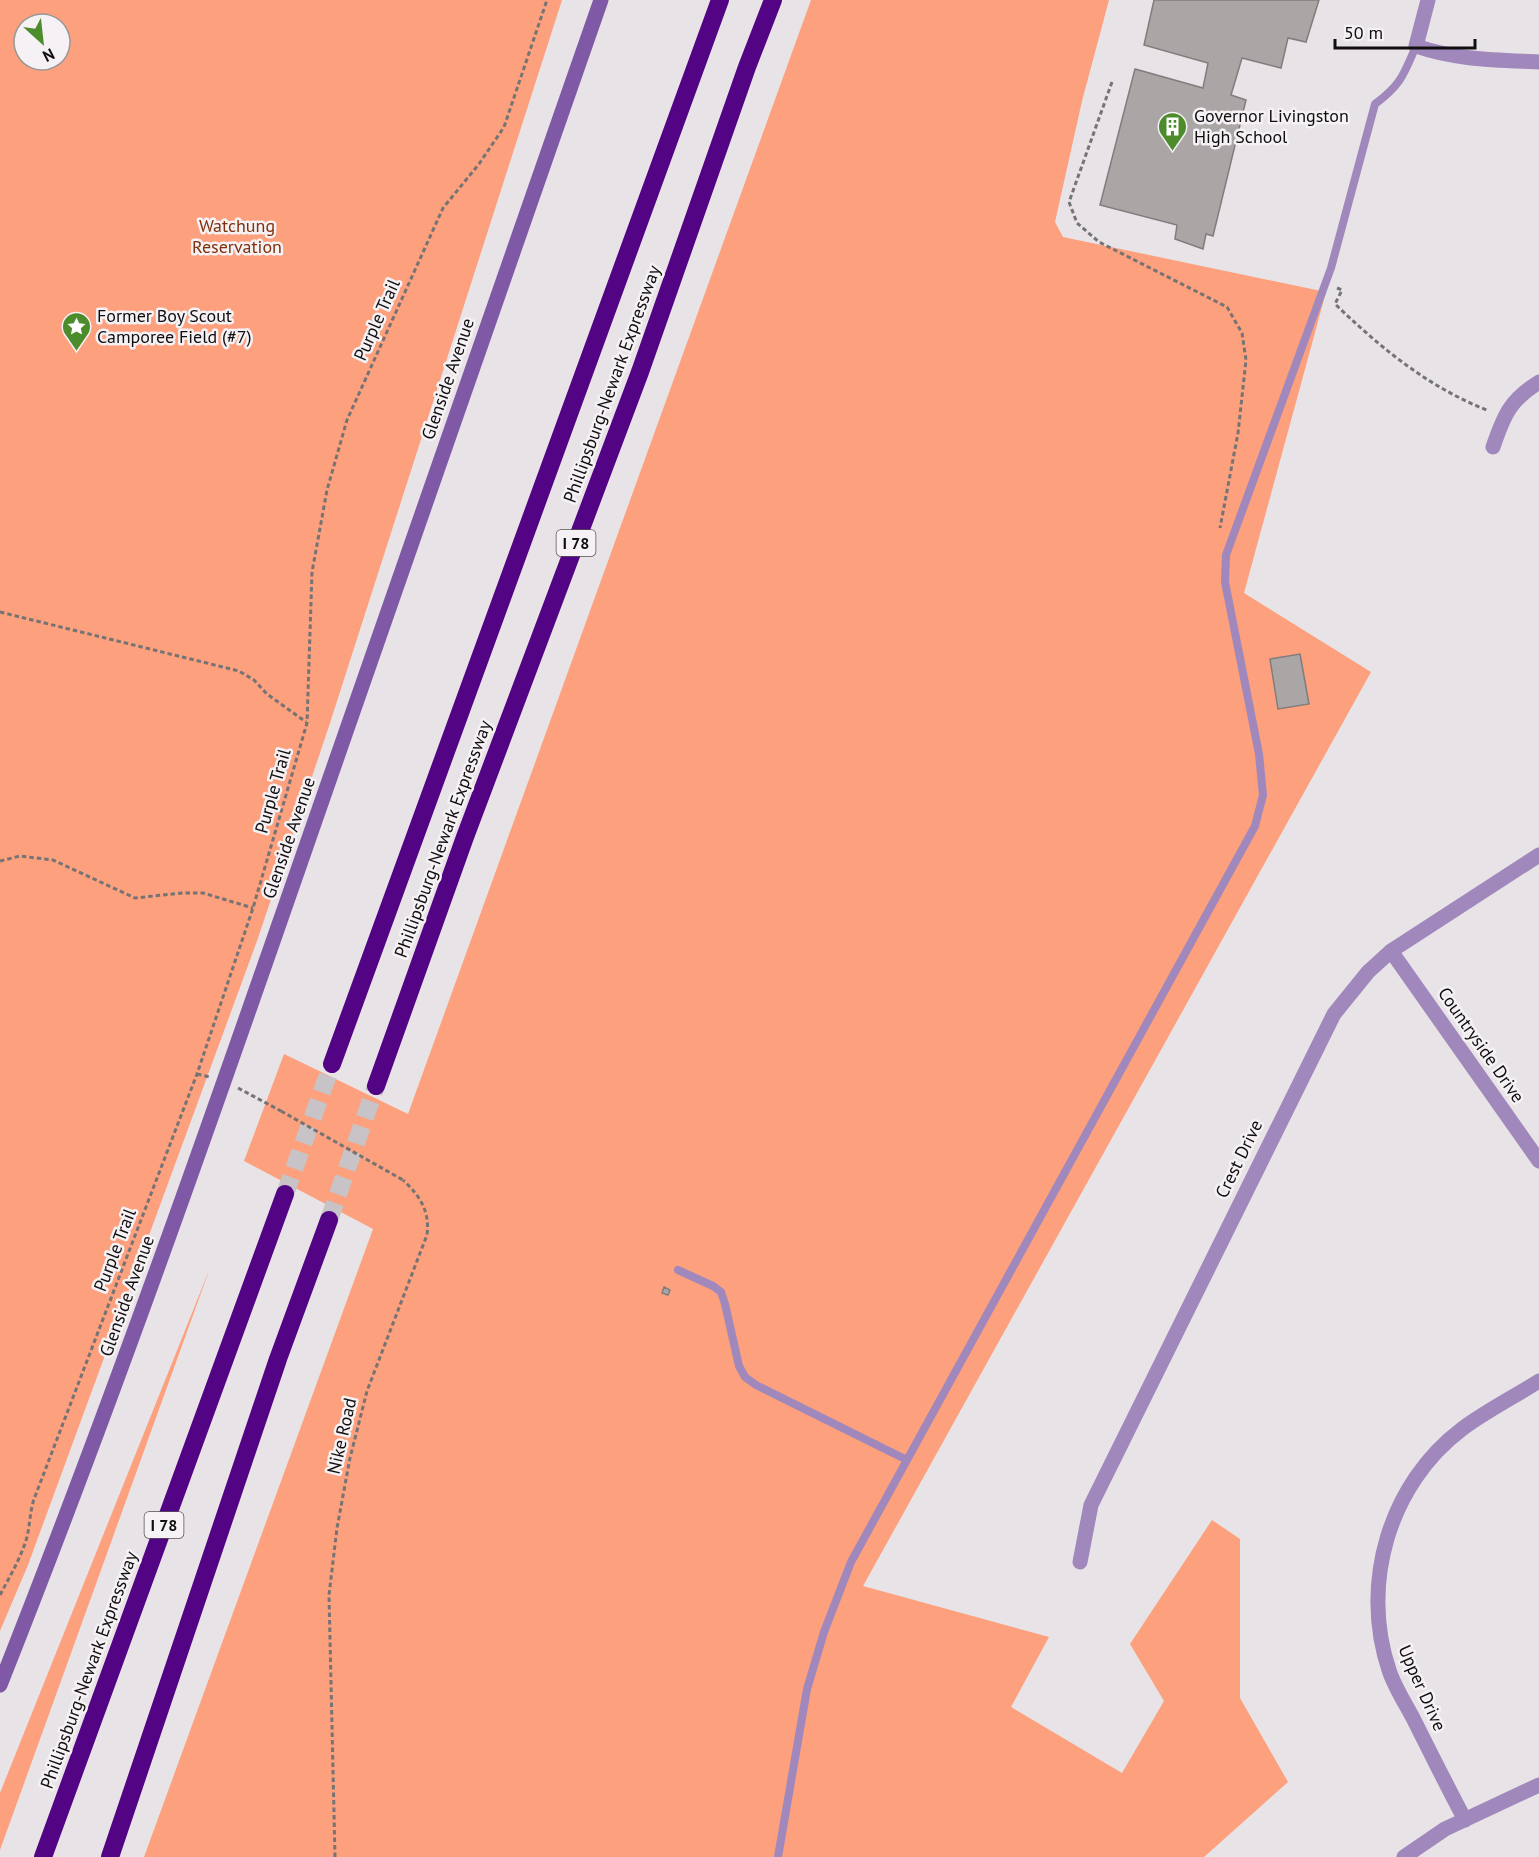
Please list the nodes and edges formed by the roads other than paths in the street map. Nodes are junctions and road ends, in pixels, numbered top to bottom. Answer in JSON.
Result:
{"nodes":[{"id":1,"x":601,"y":0,"type":"edge"},
{"id":2,"x":720,"y":0,"type":"edge"},
{"id":3,"x":773,"y":0,"type":"edge"},
{"id":4,"x":1428,"y":0,"type":"edge"},
{"id":5,"x":1416,"y":46,"type":"junction"},
{"id":6,"x":1539,"y":62,"type":"edge"},
{"id":7,"x":1539,"y":382,"type":"edge"},
{"id":8,"x":1493,"y":447,"type":"dead end"},
{"id":9,"x":1539,"y":855,"type":"edge"},
{"id":10,"x":1391,"y":951,"type":"junction"},
{"id":11,"x":332,"y":1064,"type":"tunnel mouth"},
{"id":12,"x":376,"y":1086,"type":"tunnel mouth"},
{"id":13,"x":1539,"y":1161,"type":"edge"},
{"id":14,"x":285,"y":1194,"type":"tunnel mouth"},
{"id":15,"x":328,"y":1220,"type":"tunnel mouth"},
{"id":16,"x":678,"y":1270,"type":"dead end"},
{"id":17,"x":1539,"y":1381,"type":"edge"},
{"id":18,"x":907,"y":1460,"type":"junction"},
{"id":19,"x":1080,"y":1562,"type":"dead end"},
{"id":20,"x":0,"y":1684,"type":"edge"},
{"id":21,"x":1539,"y":1785,"type":"edge"},
{"id":22,"x":1465,"y":1820,"type":"junction"},
{"id":23,"x":43,"y":1857,"type":"edge"},
{"id":24,"x":110,"y":1857,"type":"edge"},
{"id":25,"x":778,"y":1857,"type":"edge"},
{"id":26,"x":1404,"y":1857,"type":"edge"}],
"edges":[{"from":1,"to":20,"type":"main road","name":"Glenside Avenue"},
{"from":2,"to":11,"type":"highway","name":"Phillipsburg-Newark Expressway"},
{"from":3,"to":12,"type":"highway","name":"Phillipsburg-Newark Expressway","number":"I 78"},
{"from":4,"to":5,"type":"street"},
{"from":5,"to":6,"type":"street"},
{"from":5,"to":18,"type":"lane"},
{"from":7,"to":8,"type":"street"},
{"from":9,"to":10,"type":"street","name":"Crest Drive"},
{"from":10,"to":13,"type":"street","name":"Countryside Drive"},
{"from":10,"to":19,"type":"street","name":"Crest Drive"},
{"from":14,"to":23,"type":"highway","name":"Phillipsburg-Newark Expressway","number":"I 78"},
{"from":15,"to":24,"type":"highway"},
{"from":16,"to":18,"type":"lane"},
{"from":17,"to":22,"type":"street","name":"Upper Drive"},
{"from":18,"to":25,"type":"lane"},
{"from":21,"to":22,"type":"street"},
{"from":22,"to":26,"type":"street"}]}
